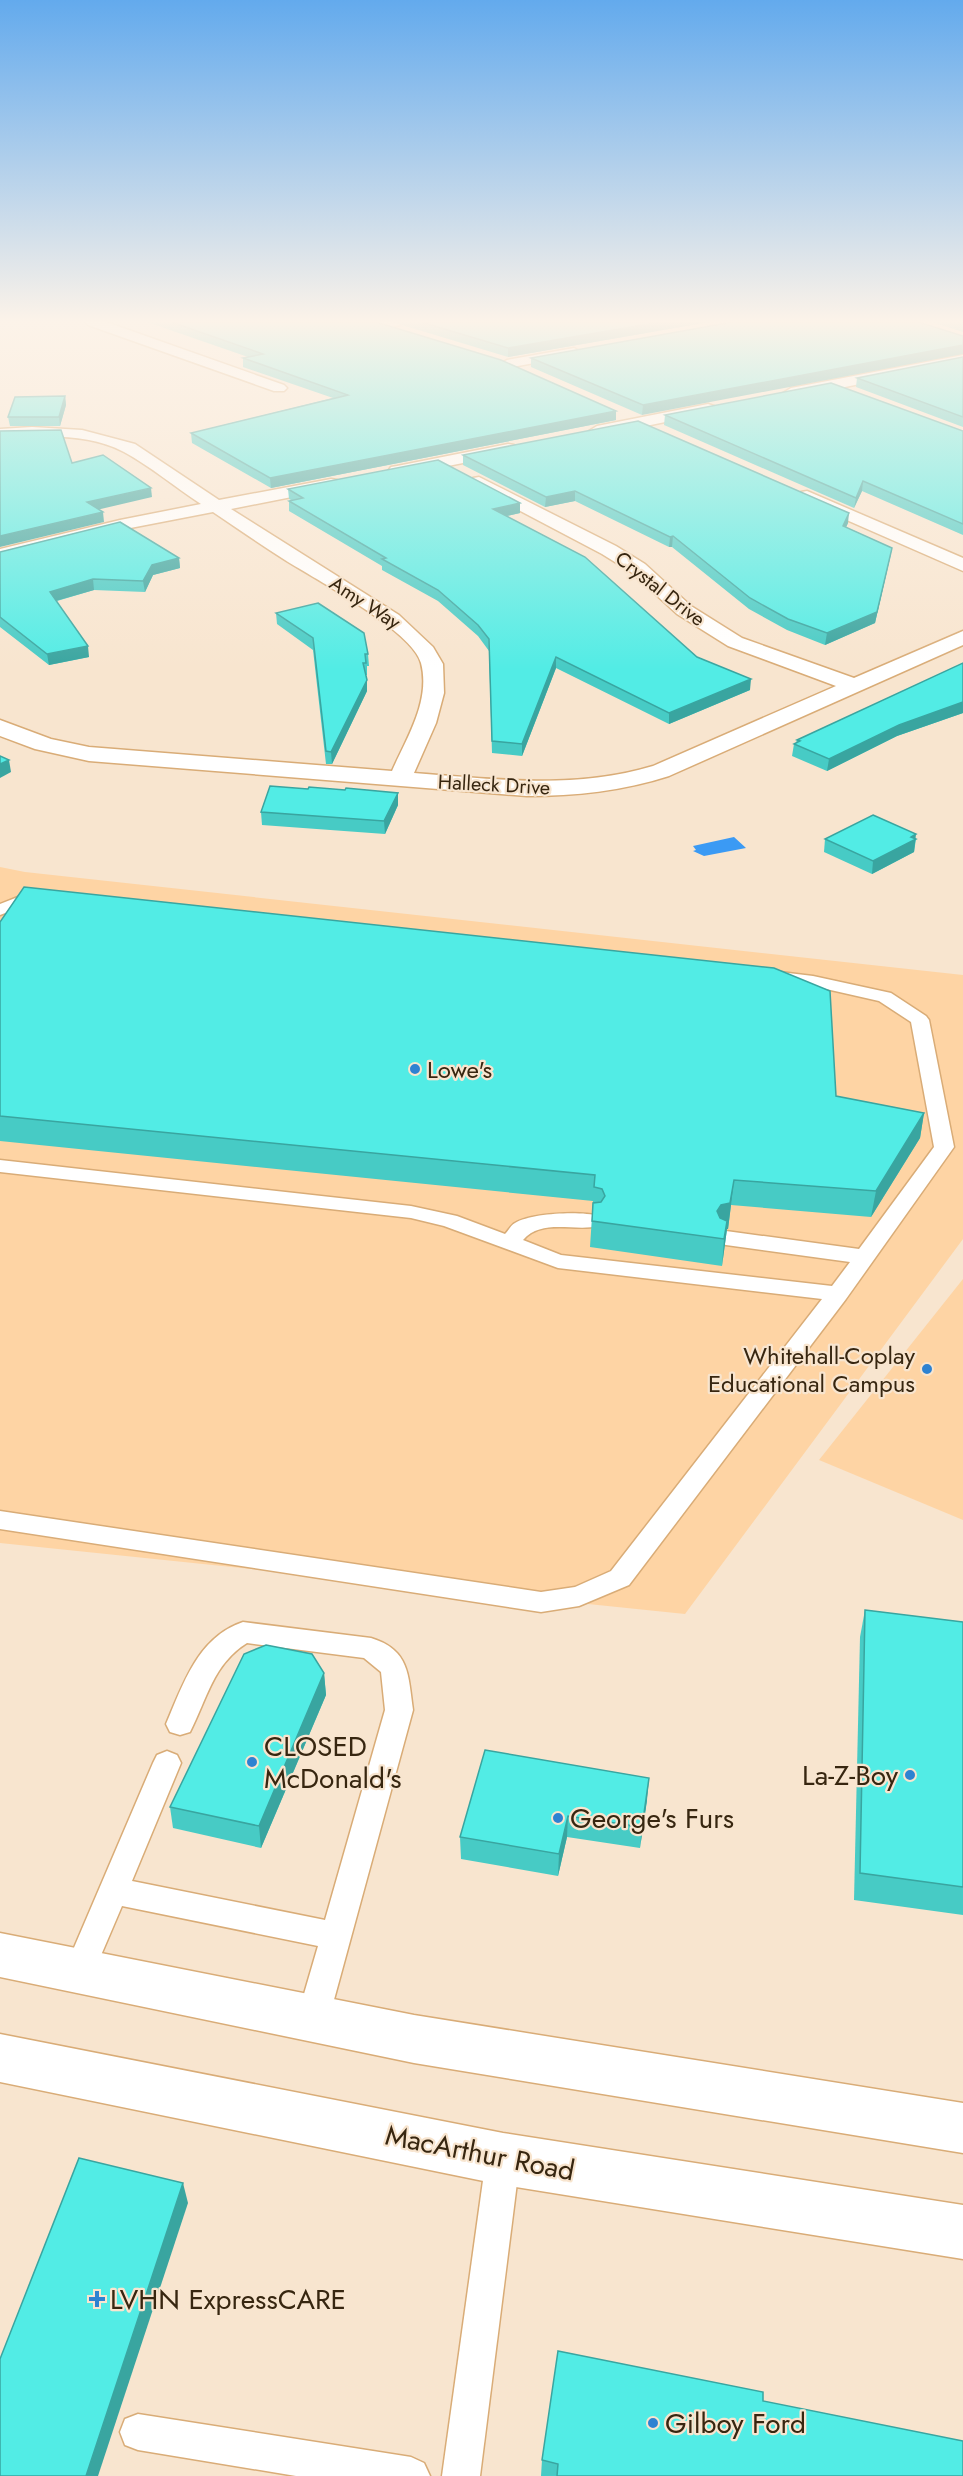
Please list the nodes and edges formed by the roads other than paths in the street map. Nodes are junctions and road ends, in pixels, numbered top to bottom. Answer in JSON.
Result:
{"nodes":[{"id":1,"x":96,"y":438,"type":"edge"},
{"id":2,"x":522,"y":446,"type":"edge"},
{"id":3,"x":440,"y":462,"type":"junction"},
{"id":4,"x":382,"y":474,"type":"edge"},
{"id":5,"x":346,"y":481,"type":"edge"},
{"id":6,"x":794,"y":490,"type":"edge"},
{"id":7,"x":217,"y":506,"type":"junction"},
{"id":8,"x":0,"y":555,"type":"edge"},
{"id":9,"x":963,"y":565,"type":"edge"},
{"id":10,"x":963,"y":637,"type":"edge"},
{"id":11,"x":854,"y":685,"type":"junction"},
{"id":12,"x":0,"y":727,"type":"edge"},
{"id":13,"x":400,"y":779,"type":"junction"},
{"id":14,"x":63,"y":901,"type":"edge"},
{"id":15,"x":0,"y":910,"type":"edge"},
{"id":16,"x":753,"y":974,"type":"edge"},
{"id":17,"x":0,"y":1166,"type":"edge"},
{"id":18,"x":592,"y":1221,"type":"edge"},
{"id":19,"x":726,"y":1238,"type":"edge"},
{"id":20,"x":509,"y":1243,"type":"junction"},
{"id":21,"x":865,"y":1257,"type":"junction"},
{"id":22,"x":838,"y":1294,"type":"junction"},
{"id":23,"x":0,"y":1520,"type":"edge"},
{"id":24,"x":180,"y":1724,"type":"dead end"},
{"id":25,"x":167,"y":1763,"type":"dead end"},
{"id":26,"x":114,"y":1890,"type":"junction"},
{"id":27,"x":335,"y":1935,"type":"junction"},
{"id":28,"x":0,"y":1955,"type":"edge"},
{"id":29,"x":79,"y":1971,"type":"junction"},
{"id":30,"x":313,"y":2018,"type":"junction"},
{"id":31,"x":0,"y":2058,"type":"edge"},
{"id":32,"x":963,"y":2128,"type":"edge"},
{"id":33,"x":503,"y":2159,"type":"junction"},
{"id":34,"x":963,"y":2232,"type":"edge"},
{"id":35,"x":138,"y":2432,"type":"dead end"},
{"id":36,"x":411,"y":2476,"type":"edge"},
{"id":37,"x":461,"y":2476,"type":"edge"}],
"edges":[{"from":1,"to":7,"type":"main road"},
{"from":2,"to":3,"type":"main road"},
{"from":3,"to":4,"type":"main road"},
{"from":3,"to":11,"type":"main road","name":"Crystal Drive"},
{"from":5,"to":7,"type":"main road"},
{"from":6,"to":9,"type":"main road"},
{"from":7,"to":8,"type":"main road"},
{"from":7,"to":13,"type":"main road","name":"Amy Way"},
{"from":10,"to":11,"type":"main road","name":"Halleck Drive"},
{"from":11,"to":13,"type":"main road","name":"Halleck Drive"},
{"from":12,"to":13,"type":"main road","name":"Halleck Drive"},
{"from":14,"to":15,"type":"lane"},
{"from":16,"to":21,"type":"lane"},
{"from":17,"to":20,"type":"lane"},
{"from":18,"to":20,"type":"lane"},
{"from":19,"to":21,"type":"lane"},
{"from":20,"to":22,"type":"lane"},
{"from":21,"to":22,"type":"lane"},
{"from":22,"to":23,"type":"lane"},
{"from":24,"to":27,"type":"lane"},
{"from":25,"to":26,"type":"lane"},
{"from":26,"to":27,"type":"lane"},
{"from":26,"to":29,"type":"lane"},
{"from":27,"to":30,"type":"lane"},
{"from":28,"to":29,"type":"main road"},
{"from":29,"to":30,"type":"main road"},
{"from":30,"to":32,"type":"main road"},
{"from":31,"to":33,"type":"main road","name":"MacArthur Road"},
{"from":33,"to":34,"type":"main road","name":"MacArthur Road"},
{"from":33,"to":37,"type":"lane"},
{"from":35,"to":36,"type":"lane"}]}
